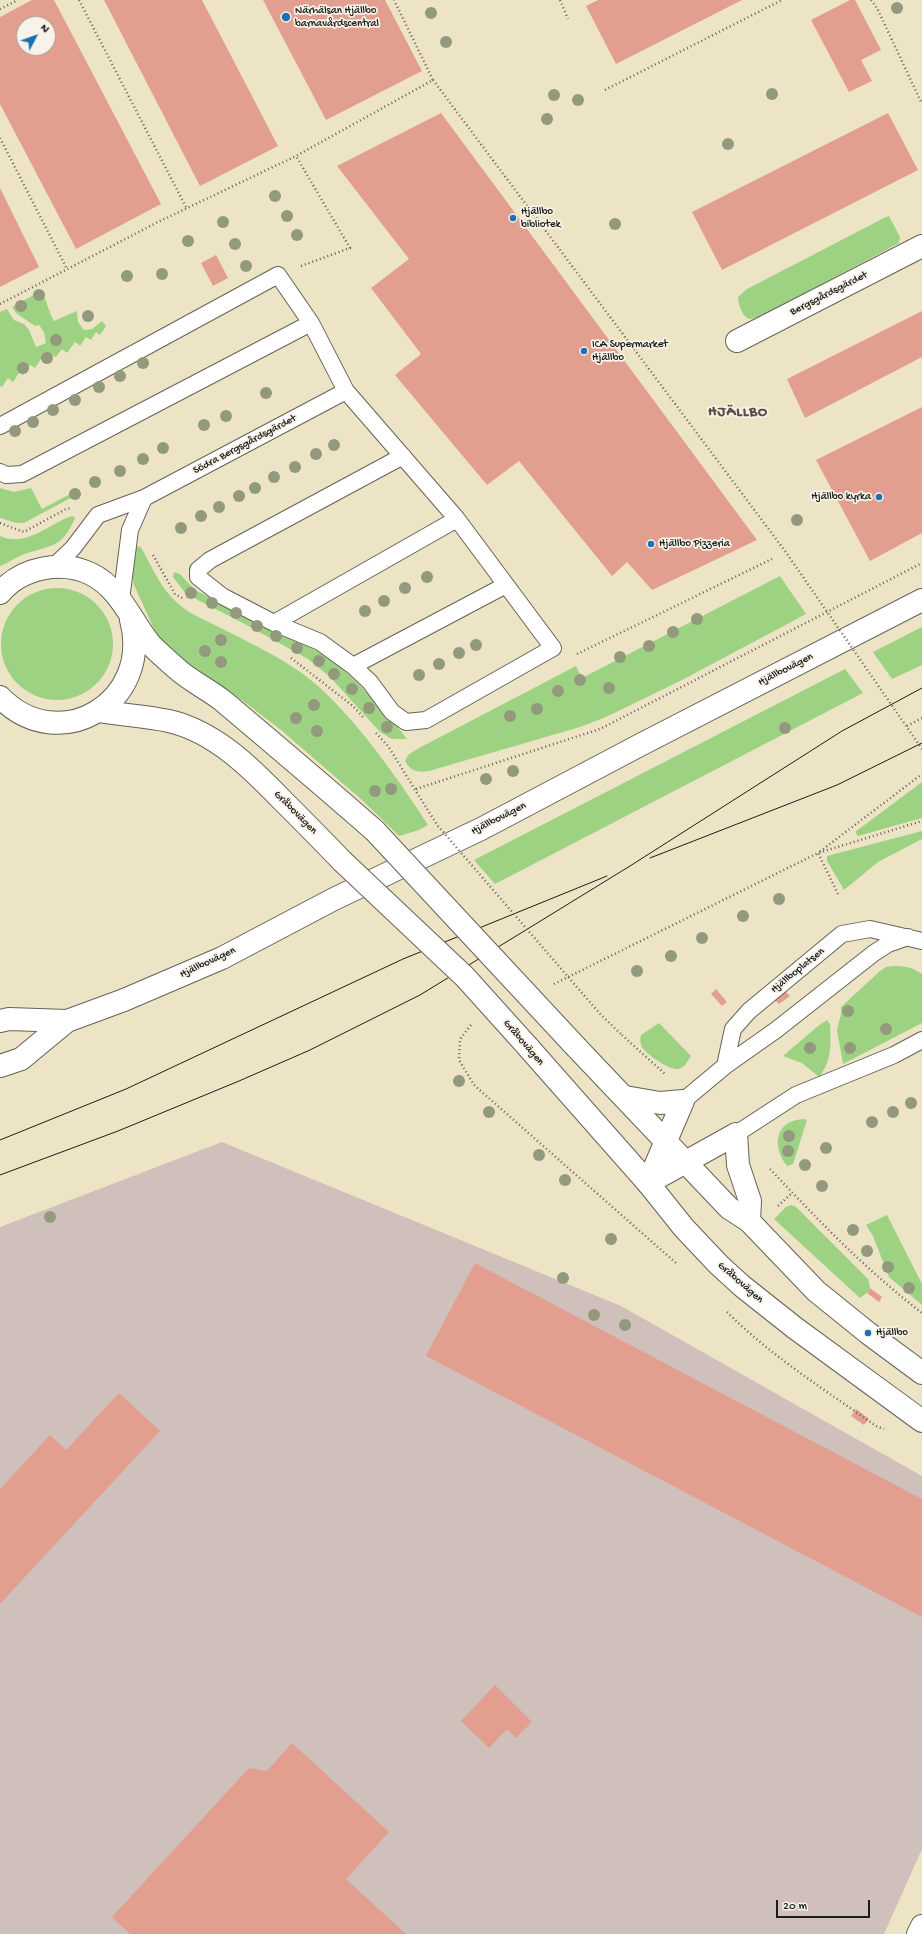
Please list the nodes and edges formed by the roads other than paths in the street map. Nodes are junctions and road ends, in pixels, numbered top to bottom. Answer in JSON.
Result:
{"nodes":[{"id":1,"x":922,"y":246,"type":"edge"},
{"id":2,"x":311,"y":323,"type":"junction"},
{"id":3,"x":737,"y":342,"type":"dead end"},
{"id":4,"x":346,"y":391,"type":"junction"},
{"id":5,"x":0,"y":426,"type":"edge"},
{"id":6,"x":403,"y":456,"type":"junction"},
{"id":7,"x":0,"y":472,"type":"edge"},
{"id":8,"x":144,"y":498,"type":"junction"},
{"id":9,"x":457,"y":519,"type":"junction"},
{"id":10,"x":53,"y":567,"type":"junction"},
{"id":11,"x":506,"y":585,"type":"junction"},
{"id":12,"x":2,"y":589,"type":"edge"},
{"id":13,"x":922,"y":600,"type":"edge"},
{"id":14,"x":125,"y":608,"type":"junction"},
{"id":15,"x":274,"y":623,"type":"junction"},
{"id":16,"x":353,"y":666,"type":"junction"},
{"id":17,"x":0,"y":697,"type":"edge"},
{"id":18,"x":99,"y":711,"type":"junction"},
{"id":19,"x":915,"y":939,"type":"edge"},
{"id":20,"x":0,"y":1021,"type":"edge"},
{"id":21,"x":67,"y":1021,"type":"junction"},
{"id":22,"x":922,"y":1040,"type":"edge"},
{"id":23,"x":0,"y":1066,"type":"edge"},
{"id":24,"x":725,"y":1066,"type":"junction"},
{"id":25,"x":625,"y":1097,"type":"junction"},
{"id":26,"x":683,"y":1101,"type":"junction"},
{"id":27,"x":736,"y":1134,"type":"junction"},
{"id":28,"x":666,"y":1141,"type":"junction"},
{"id":29,"x":686,"y":1162,"type":"junction"},
{"id":30,"x":648,"y":1183,"type":"junction"},
{"id":31,"x":749,"y":1221,"type":"junction"},
{"id":32,"x":922,"y":1373,"type":"edge"},
{"id":33,"x":922,"y":1421,"type":"edge"},
{"id":34,"x":922,"y":1926,"type":"edge"},
{"id":35,"x":918,"y":1934,"type":"edge"}],
"edges":[{"from":1,"to":3,"type":"main road","name":"Bergsgårdsgärdet"},
{"from":2,"to":4,"type":"lane"},
{"from":2,"to":5,"type":"lane"},
{"from":2,"to":7,"type":"lane"},
{"from":4,"to":6,"type":"lane"},
{"from":4,"to":8,"type":"lane","name":"Södra Bergsgårdsgärdet"},
{"from":6,"to":9,"type":"lane"},
{"from":6,"to":15,"type":"lane"},
{"from":8,"to":10,"type":"lane","name":"Södra Bergsgårdsgärdet"},
{"from":8,"to":14,"type":"lane"},
{"from":9,"to":11,"type":"lane"},
{"from":9,"to":15,"type":"lane"},
{"from":10,"to":12,"type":"main road"},
{"from":10,"to":14,"type":"main road"},
{"from":11,"to":16,"type":"lane"},
{"from":11,"to":16,"type":"lane"},
{"from":13,"to":21,"type":"main road","name":"Hjällbovägen"},
{"from":14,"to":18,"type":"main road"},
{"from":14,"to":25,"type":"main road","bridge":true},
{"from":15,"to":16,"type":"lane"},
{"from":17,"to":18,"type":"main road"},
{"from":18,"to":30,"type":"main road","name":"Gråbovägen","bridge":true},
{"from":19,"to":24,"type":"lane","name":"Hjällboplatsen"},
{"from":19,"to":24,"type":"lane","name":"Hjällboplatsen"},
{"from":20,"to":21,"type":"main road","name":"Hjällbovägen"},
{"from":21,"to":23,"type":"main road","name":"Hjällbovägen"},
{"from":22,"to":27,"type":"lane"},
{"from":24,"to":26,"type":"lane","name":"Hjällboplatsen"},
{"from":25,"to":26,"type":"main road"},
{"from":25,"to":28,"type":"main road"},
{"from":26,"to":28,"type":"main road","name":"Hjällboplatsen"},
{"from":27,"to":29,"type":"main road"},
{"from":27,"to":31,"type":"main road"},
{"from":28,"to":29,"type":"main road"},
{"from":28,"to":30,"type":"main road","name":"Hjällboplatsen"},
{"from":29,"to":30,"type":"main road"},
{"from":29,"to":31,"type":"main road"},
{"from":30,"to":33,"type":"main road","name":"Gråbovägen"},
{"from":31,"to":32,"type":"main road"},
{"from":34,"to":35,"type":"main road"}]}
